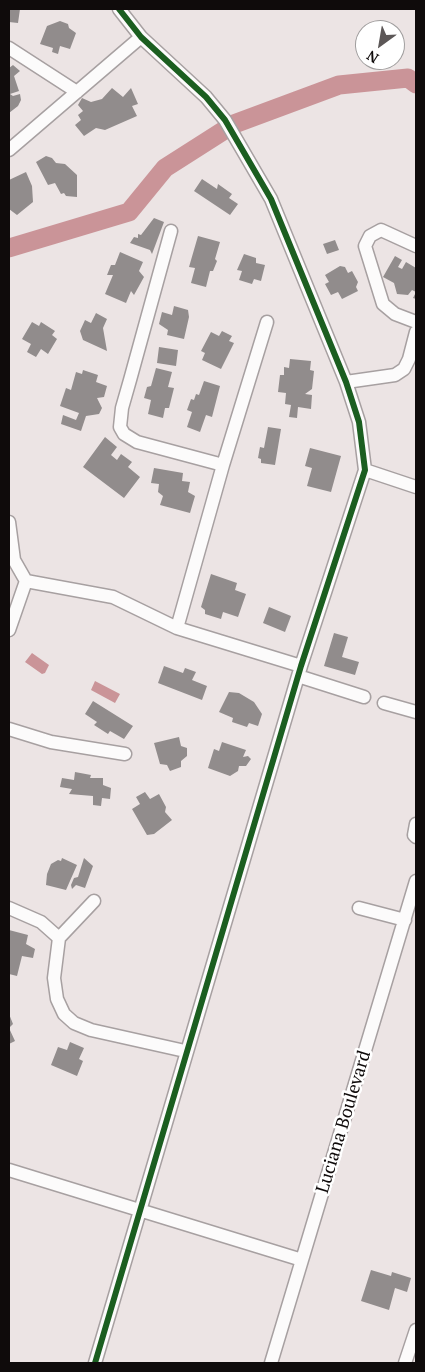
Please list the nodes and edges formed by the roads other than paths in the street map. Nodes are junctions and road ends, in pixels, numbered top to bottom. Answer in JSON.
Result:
{"nodes":[{"id":1,"x":119,"y":9,"type":"edge"},
{"id":2,"x":140,"y":37,"type":"junction"},
{"id":3,"x":9,"y":48,"type":"edge"},
{"id":4,"x":77,"y":92,"type":"junction"},
{"id":5,"x":9,"y":150,"type":"edge"},
{"id":6,"x":171,"y":231,"type":"dead end"},
{"id":7,"x":416,"y":246,"type":"edge"},
{"id":8,"x":267,"y":322,"type":"dead end"},
{"id":9,"x":416,"y":322,"type":"edge"},
{"id":10,"x":416,"y":332,"type":"edge"},
{"id":11,"x":346,"y":382,"type":"junction"},
{"id":12,"x":223,"y":465,"type":"junction"},
{"id":13,"x":365,"y":470,"type":"junction"},
{"id":14,"x":416,"y":487,"type":"edge"},
{"id":15,"x":9,"y":522,"type":"edge"},
{"id":16,"x":26,"y":581,"type":"junction"},
{"id":17,"x":177,"y":628,"type":"junction"},
{"id":18,"x":9,"y":630,"type":"edge"},
{"id":19,"x":300,"y":671,"type":"junction"},
{"id":20,"x":364,"y":696,"type":"dead end"},
{"id":21,"x":384,"y":703,"type":"dead end"},
{"id":22,"x":416,"y":712,"type":"edge"},
{"id":23,"x":9,"y":729,"type":"edge"},
{"id":24,"x":125,"y":754,"type":"dead end"},
{"id":25,"x":416,"y":824,"type":"edge"},
{"id":26,"x":416,"y":837,"type":"edge"},
{"id":27,"x":416,"y":882,"type":"edge"},
{"id":28,"x":94,"y":901,"type":"dead end"},
{"id":29,"x":9,"y":908,"type":"edge"},
{"id":30,"x":359,"y":908,"type":"dead end"},
{"id":31,"x":404,"y":920,"type":"junction"},
{"id":32,"x":59,"y":938,"type":"junction"},
{"id":33,"x":186,"y":1051,"type":"junction"},
{"id":34,"x":9,"y":1170,"type":"edge"},
{"id":35,"x":139,"y":1209,"type":"junction"},
{"id":36,"x":302,"y":1260,"type":"junction"},
{"id":37,"x":416,"y":1330,"type":"edge"},
{"id":38,"x":95,"y":1363,"type":"edge"},
{"id":39,"x":271,"y":1363,"type":"edge"},
{"id":40,"x":405,"y":1363,"type":"edge"}],
"edges":[{"from":1,"to":2,"type":"street"},
{"from":2,"to":4,"type":"street"},
{"from":2,"to":11,"type":"street"},
{"from":3,"to":4,"type":"street"},
{"from":4,"to":5,"type":"street"},
{"from":6,"to":12,"type":"street"},
{"from":7,"to":9,"type":"street"},
{"from":8,"to":12,"type":"street"},
{"from":10,"to":11,"type":"street"},
{"from":11,"to":13,"type":"street"},
{"from":12,"to":17,"type":"street"},
{"from":13,"to":14,"type":"street"},
{"from":13,"to":19,"type":"street"},
{"from":15,"to":16,"type":"street"},
{"from":16,"to":17,"type":"street"},
{"from":16,"to":18,"type":"street"},
{"from":17,"to":19,"type":"street"},
{"from":19,"to":20,"type":"street"},
{"from":19,"to":33,"type":"street"},
{"from":21,"to":22,"type":"street"},
{"from":23,"to":24,"type":"street"},
{"from":25,"to":26,"type":"street"},
{"from":27,"to":31,"type":"street","name":"Luciana Boulevard"},
{"from":28,"to":32,"type":"street"},
{"from":29,"to":32,"type":"street"},
{"from":30,"to":31,"type":"street"},
{"from":31,"to":36,"type":"street","name":"Luciana Boulevard"},
{"from":32,"to":33,"type":"street"},
{"from":33,"to":35,"type":"street"},
{"from":34,"to":35,"type":"street"},
{"from":35,"to":36,"type":"street"},
{"from":35,"to":38,"type":"street"},
{"from":36,"to":39,"type":"street","name":"Luciana Boulevard"},
{"from":37,"to":40,"type":"street"}]}
